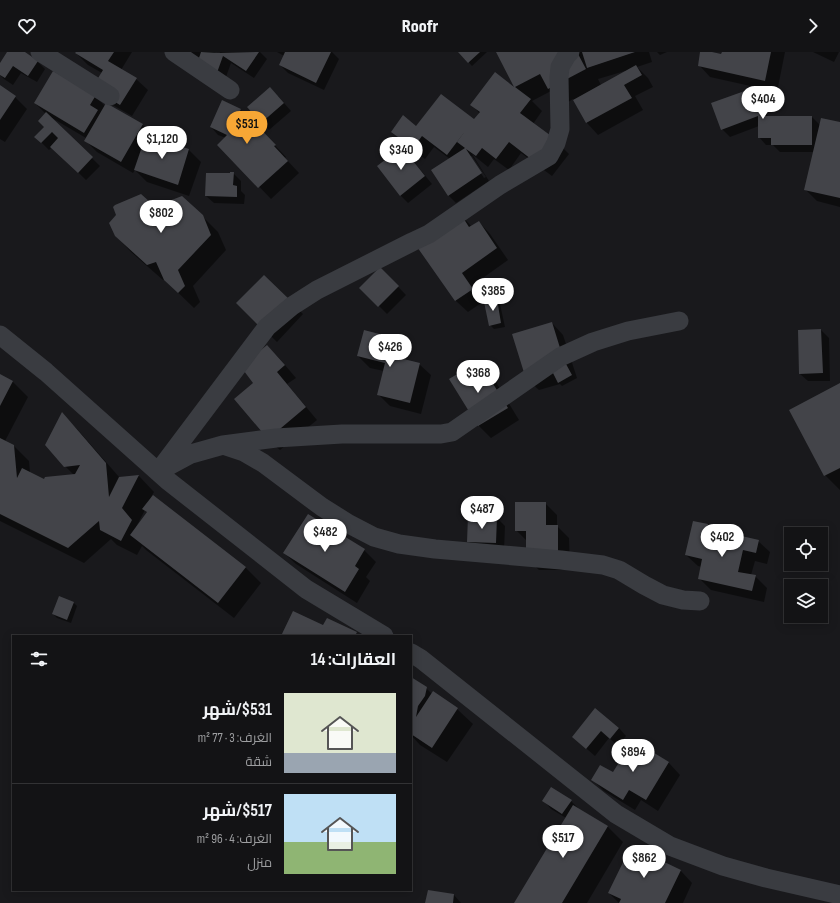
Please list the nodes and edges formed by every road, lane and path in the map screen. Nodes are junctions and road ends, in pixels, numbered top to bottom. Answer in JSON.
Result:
{"nodes":[{"id":1,"x":40,"y":52,"type":"edge"},
{"id":2,"x":174,"y":52,"type":"edge"},
{"id":3,"x":570,"y":52,"type":"edge"},
{"id":4,"x":230,"y":90,"type":"dead end"},
{"id":5,"x":110,"y":96,"type":"dead end"},
{"id":6,"x":679,"y":321,"type":"dead end"},
{"id":7,"x":0,"y":335,"type":"edge"},
{"id":8,"x":223,"y":445,"type":"junction"},
{"id":9,"x":158,"y":472,"type":"junction"},
{"id":10,"x":700,"y":601,"type":"dead end"},
{"id":11,"x":382,"y":635,"type":"edge"},
{"id":12,"x":412,"y":654,"type":"edge"},
{"id":13,"x":840,"y":895,"type":"edge"}],
"edges":[{"from":1,"to":5,"type":"street"},
{"from":2,"to":4,"type":"street"},
{"from":3,"to":9,"type":"street"},
{"from":6,"to":8,"type":"street"},
{"from":7,"to":9,"type":"street"},
{"from":8,"to":9,"type":"street"},
{"from":8,"to":10,"type":"street"},
{"from":9,"to":11,"type":"street"},
{"from":12,"to":13,"type":"street"}]}
